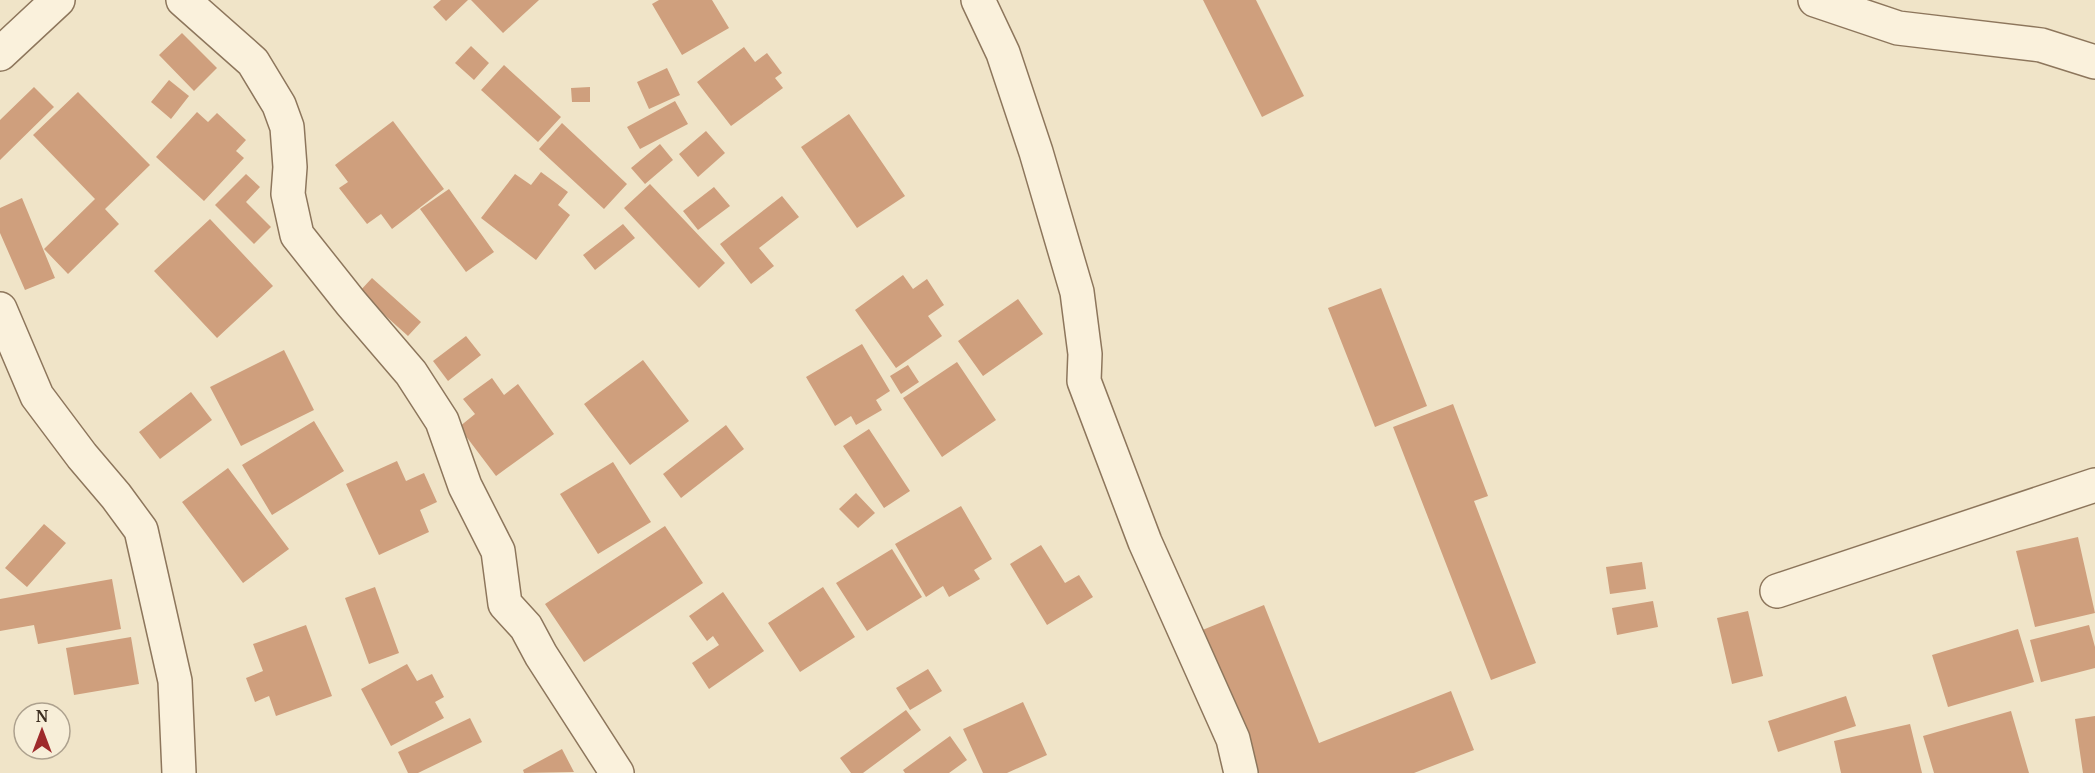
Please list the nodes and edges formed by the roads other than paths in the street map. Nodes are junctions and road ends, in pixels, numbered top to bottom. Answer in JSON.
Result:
{"nodes":[{"id":1,"x":58,"y":0,"type":"edge"},
{"id":2,"x":183,"y":0,"type":"edge"},
{"id":3,"x":978,"y":0,"type":"edge"},
{"id":4,"x":1815,"y":0,"type":"edge"},
{"id":5,"x":0,"y":54,"type":"edge"},
{"id":6,"x":2095,"y":62,"type":"edge"},
{"id":7,"x":0,"y":309,"type":"edge"},
{"id":8,"x":2095,"y":484,"type":"edge"},
{"id":9,"x":1777,"y":591,"type":"dead end"},
{"id":10,"x":179,"y":773,"type":"edge"},
{"id":11,"x":617,"y":773,"type":"edge"},
{"id":12,"x":1241,"y":773,"type":"edge"}],
"edges":[{"from":1,"to":5,"type":"street"},
{"from":2,"to":11,"type":"street"},
{"from":3,"to":12,"type":"street"},
{"from":4,"to":6,"type":"street"},
{"from":7,"to":10,"type":"street"},
{"from":8,"to":9,"type":"street"}]}
